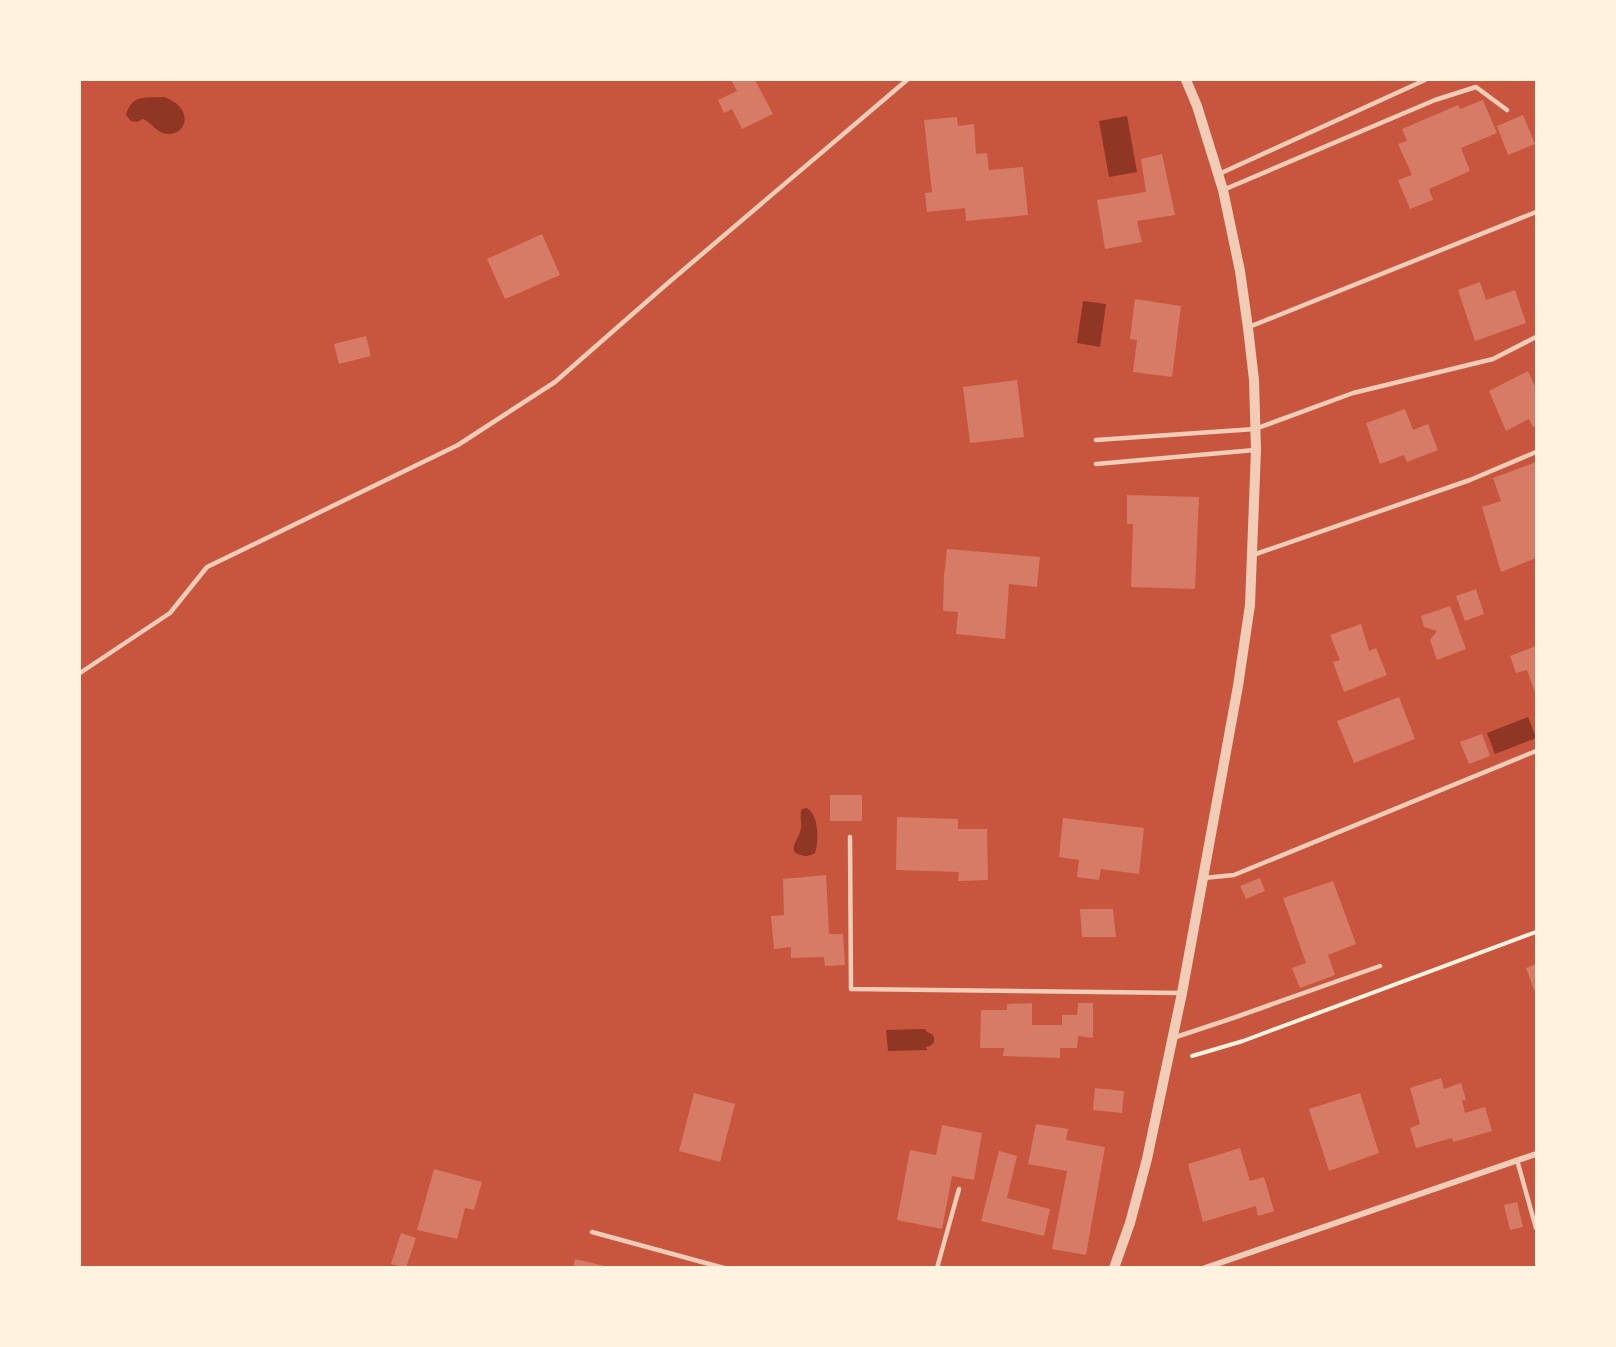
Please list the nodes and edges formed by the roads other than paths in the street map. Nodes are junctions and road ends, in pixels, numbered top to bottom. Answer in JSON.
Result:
{"nodes":[{"id":1,"x":907,"y":80,"type":"edge"},
{"id":2,"x":1186,"y":80,"type":"edge"},
{"id":3,"x":1425,"y":80,"type":"edge"},
{"id":4,"x":1507,"y":110,"type":"dead end"},
{"id":5,"x":1219,"y":174,"type":"junction"},
{"id":6,"x":1223,"y":190,"type":"junction"},
{"id":7,"x":1536,"y":212,"type":"edge"},
{"id":8,"x":1248,"y":328,"type":"junction"},
{"id":9,"x":1536,"y":338,"type":"edge"},
{"id":10,"x":1255,"y":429,"type":"junction"},
{"id":11,"x":1096,"y":440,"type":"dead end"},
{"id":12,"x":1256,"y":450,"type":"junction"},
{"id":13,"x":1536,"y":452,"type":"edge"},
{"id":14,"x":1096,"y":464,"type":"dead end"},
{"id":15,"x":1253,"y":555,"type":"junction"},
{"id":16,"x":80,"y":673,"type":"edge"},
{"id":17,"x":1536,"y":751,"type":"edge"},
{"id":18,"x":850,"y":837,"type":"dead end"},
{"id":19,"x":1203,"y":878,"type":"junction"},
{"id":20,"x":1380,"y":966,"type":"dead end"},
{"id":21,"x":1182,"y":993,"type":"junction"},
{"id":22,"x":1172,"y":1038,"type":"junction"},
{"id":23,"x":1536,"y":1154,"type":"edge"},
{"id":24,"x":1517,"y":1160,"type":"junction"},
{"id":25,"x":959,"y":1189,"type":"dead end"},
{"id":26,"x":1536,"y":1228,"type":"edge"},
{"id":27,"x":592,"y":1232,"type":"dead end"},
{"id":28,"x":724,"y":1268,"type":"edge"},
{"id":29,"x":937,"y":1268,"type":"edge"},
{"id":30,"x":1114,"y":1268,"type":"edge"},
{"id":31,"x":1205,"y":1268,"type":"edge"}],
"edges":[{"from":1,"to":16,"type":"lane"},
{"from":2,"to":5,"type":"street"},
{"from":3,"to":5,"type":"lane"},
{"from":4,"to":6,"type":"lane"},
{"from":5,"to":6,"type":"street"},
{"from":6,"to":8,"type":"street"},
{"from":7,"to":8,"type":"lane"},
{"from":8,"to":10,"type":"street"},
{"from":9,"to":10,"type":"lane"},
{"from":10,"to":11,"type":"lane"},
{"from":10,"to":12,"type":"street"},
{"from":12,"to":14,"type":"lane"},
{"from":12,"to":15,"type":"street"},
{"from":13,"to":15,"type":"lane"},
{"from":15,"to":19,"type":"street"},
{"from":17,"to":19,"type":"lane"},
{"from":18,"to":21,"type":"lane"},
{"from":19,"to":21,"type":"street"},
{"from":20,"to":22,"type":"lane"},
{"from":21,"to":22,"type":"street"},
{"from":22,"to":30,"type":"street"},
{"from":23,"to":24,"type":"street"},
{"from":24,"to":26,"type":"lane"},
{"from":24,"to":31,"type":"street"},
{"from":25,"to":29,"type":"lane"},
{"from":27,"to":28,"type":"lane"}]}
